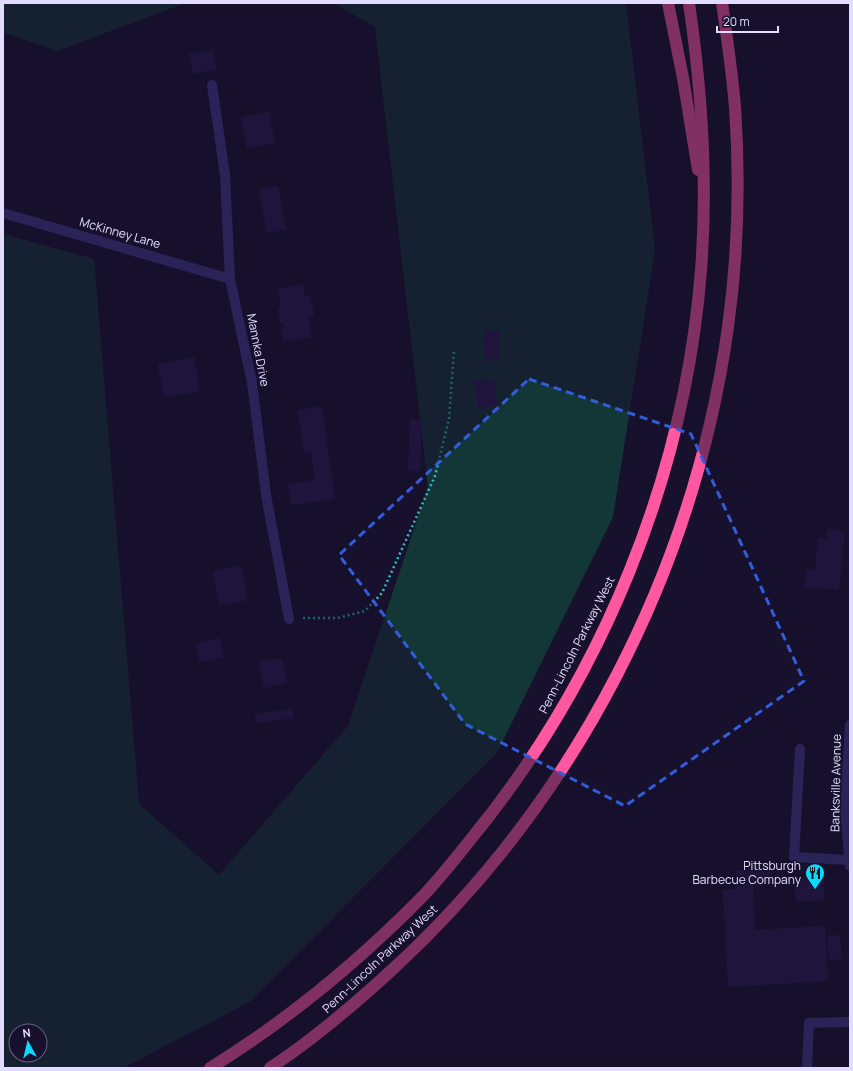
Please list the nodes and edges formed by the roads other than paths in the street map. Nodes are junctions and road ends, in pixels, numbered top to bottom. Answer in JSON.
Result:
{"nodes":[{"id":1,"x":668,"y":3,"type":"edge"},
{"id":2,"x":689,"y":3,"type":"edge"},
{"id":3,"x":722,"y":3,"type":"edge"},
{"id":4,"x":212,"y":85,"type":"dead end"},
{"id":5,"x":3,"y":213,"type":"edge"},
{"id":6,"x":704,"y":217,"type":"junction"},
{"id":7,"x":230,"y":279,"type":"junction"},
{"id":8,"x":289,"y":619,"type":"road end"},
{"id":9,"x":850,"y":725,"type":"edge"},
{"id":10,"x":800,"y":749,"type":"dead end"},
{"id":11,"x":850,"y":860,"type":"edge"},
{"id":12,"x":850,"y":866,"type":"edge"},
{"id":13,"x":850,"y":1022,"type":"edge"},
{"id":14,"x":210,"y":1068,"type":"edge"},
{"id":15,"x":270,"y":1068,"type":"edge"},
{"id":16,"x":807,"y":1068,"type":"edge"}],
"edges":[{"from":1,"to":6,"type":"highway"},
{"from":2,"to":6,"type":"highway","name":"Penn-Lincoln Parkway West"},
{"from":3,"to":15,"type":"highway","name":"Penn-Lincoln Parkway West"},
{"from":4,"to":7,"type":"street","name":"Mannka Drive"},
{"from":5,"to":7,"type":"street","name":"McKinney Lane"},
{"from":6,"to":14,"type":"highway","name":"Penn-Lincoln Parkway West"},
{"from":7,"to":8,"type":"street","name":"Mannka Drive"},
{"from":9,"to":11,"type":"street","name":"Banksville Avenue"},
{"from":10,"to":11,"type":"street"},
{"from":11,"to":12,"type":"street","name":"Banksville Avenue"},
{"from":13,"to":16,"type":"street"}]}
